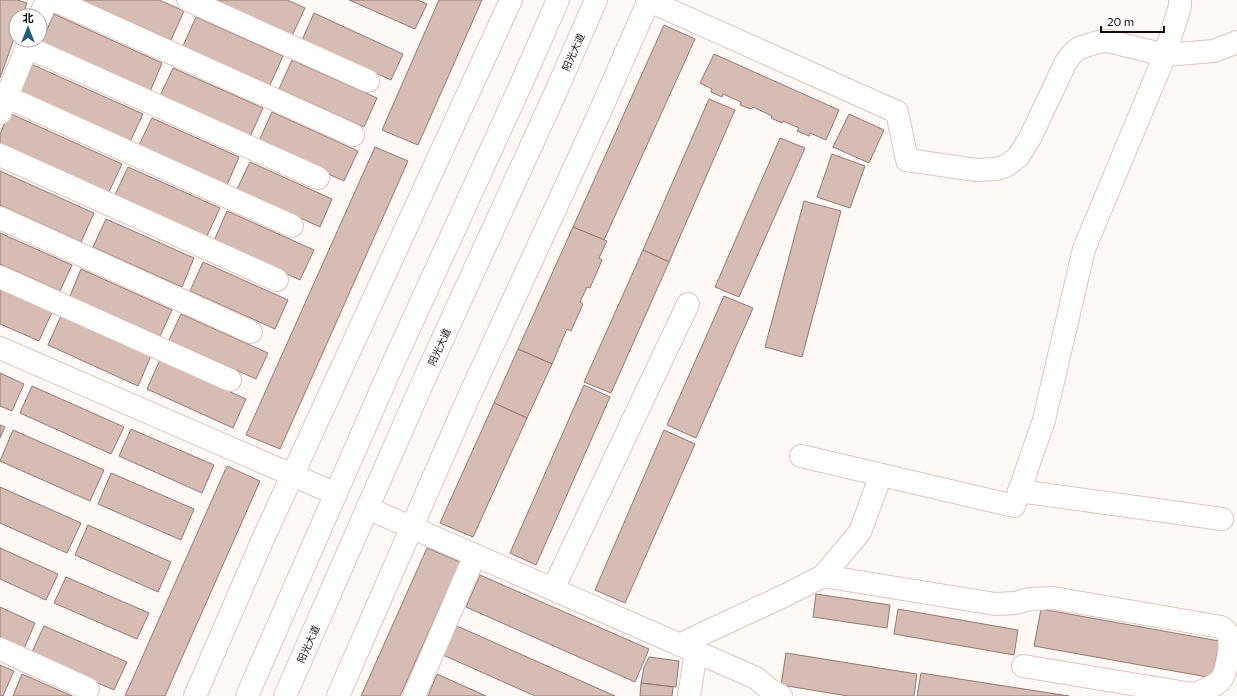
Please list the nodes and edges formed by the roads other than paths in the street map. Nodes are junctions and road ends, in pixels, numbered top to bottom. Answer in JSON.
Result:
{"nodes":[{"id":1,"x":54,"y":0,"type":"edge"},
{"id":2,"x":188,"y":0,"type":"edge"},
{"id":3,"x":510,"y":0,"type":"edge"},
{"id":4,"x":558,"y":0,"type":"edge"},
{"id":5,"x":596,"y":0,"type":"edge"},
{"id":6,"x":648,"y":0,"type":"edge"},
{"id":7,"x":1180,"y":0,"type":"edge"},
{"id":8,"x":1237,"y":42,"type":"edge"},
{"id":9,"x":27,"y":48,"type":"edge"},
{"id":10,"x":38,"y":48,"type":"edge"},
{"id":11,"x":1165,"y":55,"type":"junction"},
{"id":12,"x":368,"y":81,"type":"dead end"},
{"id":13,"x":3,"y":105,"type":"edge"},
{"id":14,"x":353,"y":135,"type":"dead end"},
{"id":15,"x":0,"y":155,"type":"edge"},
{"id":16,"x":318,"y":178,"type":"dead end"},
{"id":17,"x":0,"y":218,"type":"edge"},
{"id":18,"x":292,"y":226,"type":"dead end"},
{"id":19,"x":0,"y":277,"type":"edge"},
{"id":20,"x":277,"y":280,"type":"dead end"},
{"id":21,"x":688,"y":304,"type":"dead end"},
{"id":22,"x":251,"y":332,"type":"dead end"},
{"id":23,"x":0,"y":348,"type":"edge"},
{"id":24,"x":230,"y":380,"type":"dead end"},
{"id":25,"x":801,"y":456,"type":"dead end"},
{"id":26,"x":292,"y":475,"type":"junction"},
{"id":27,"x":881,"y":475,"type":"junction"},
{"id":28,"x":1019,"y":491,"type":"junction"},
{"id":29,"x":336,"y":494,"type":"junction"},
{"id":30,"x":367,"y":508,"type":"junction"},
{"id":31,"x":1222,"y":519,"type":"dead end"},
{"id":32,"x":412,"y":527,"type":"junction"},
{"id":33,"x":475,"y":555,"type":"junction"},
{"id":34,"x":823,"y":576,"type":"junction"},
{"id":35,"x":553,"y":589,"type":"junction"},
{"id":36,"x":0,"y":649,"type":"edge"},
{"id":37,"x":695,"y":651,"type":"junction"},
{"id":38,"x":1023,"y":666,"type":"dead end"},
{"id":39,"x":88,"y":689,"type":"dead end"},
{"id":40,"x":195,"y":696,"type":"edge"},
{"id":41,"x":247,"y":696,"type":"edge"},
{"id":42,"x":285,"y":696,"type":"edge"},
{"id":43,"x":338,"y":696,"type":"edge"},
{"id":44,"x":414,"y":696,"type":"edge"},
{"id":45,"x":689,"y":696,"type":"edge"},
{"id":46,"x":780,"y":696,"type":"edge"}],
"edges":[{"from":1,"to":14,"type":"street"},
{"from":2,"to":12,"type":"street"},
{"from":3,"to":26,"type":"street"},
{"from":4,"to":29,"type":"street"},
{"from":5,"to":30,"type":"street","name":"阳光大道"},
{"from":6,"to":11,"type":"street"},
{"from":6,"to":32,"type":"street"},
{"from":7,"to":11,"type":"street"},
{"from":8,"to":11,"type":"street"},
{"from":9,"to":13,"type":"street"},
{"from":10,"to":16,"type":"street"},
{"from":11,"to":28,"type":"street"},
{"from":13,"to":18,"type":"street"},
{"from":15,"to":20,"type":"street"},
{"from":17,"to":22,"type":"street"},
{"from":19,"to":24,"type":"street"},
{"from":21,"to":35,"type":"street"},
{"from":23,"to":26,"type":"street"},
{"from":25,"to":27,"type":"street"},
{"from":26,"to":29,"type":"street"},
{"from":26,"to":40,"type":"street"},
{"from":27,"to":28,"type":"street"},
{"from":27,"to":34,"type":"street"},
{"from":28,"to":31,"type":"street"},
{"from":29,"to":41,"type":"street"},
{"from":30,"to":32,"type":"street"},
{"from":30,"to":42,"type":"street","name":"阳光大道"},
{"from":32,"to":33,"type":"street"},
{"from":32,"to":43,"type":"street"},
{"from":33,"to":35,"type":"street"},
{"from":33,"to":44,"type":"street"},
{"from":34,"to":37,"type":"street"},
{"from":34,"to":38,"type":"street"},
{"from":35,"to":37,"type":"street"},
{"from":36,"to":39,"type":"street"},
{"from":37,"to":45,"type":"street"},
{"from":37,"to":46,"type":"street"}]}
